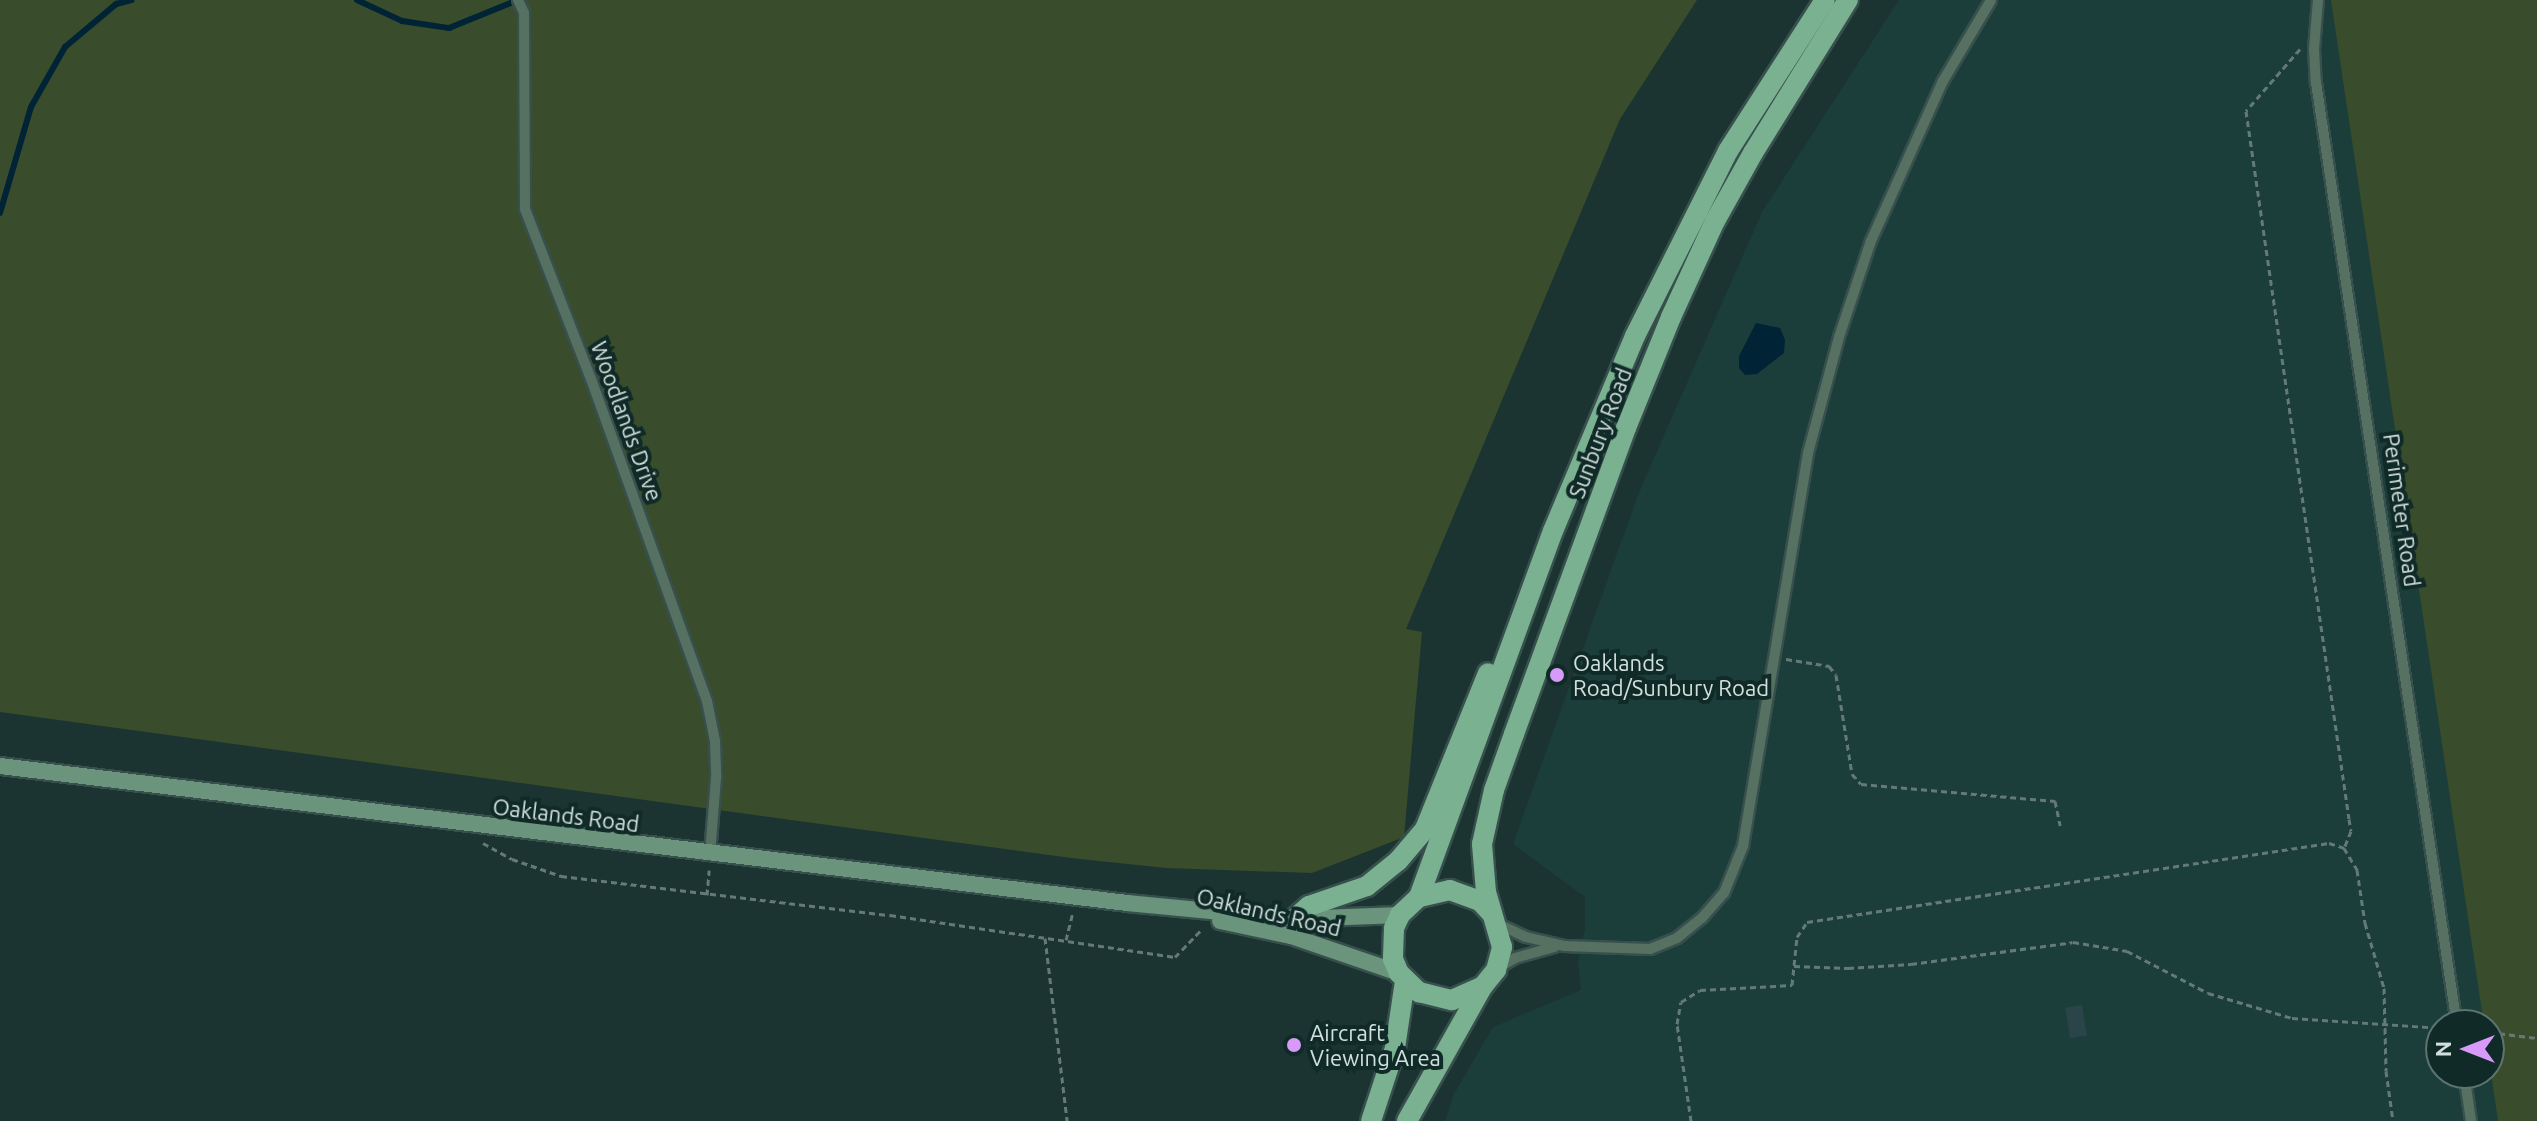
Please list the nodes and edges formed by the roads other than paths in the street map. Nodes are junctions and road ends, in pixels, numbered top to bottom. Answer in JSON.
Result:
{"nodes":[{"id":1,"x":518,"y":0,"type":"edge"},
{"id":2,"x":1825,"y":0,"type":"edge"},
{"id":3,"x":1848,"y":0,"type":"edge"},
{"id":4,"x":1991,"y":0,"type":"edge"},
{"id":5,"x":2318,"y":0,"type":"edge"},
{"id":6,"x":1553,"y":531,"type":"junction"},
{"id":7,"x":0,"y":766,"type":"edge"},
{"id":8,"x":710,"y":855,"type":"junction"},
{"id":9,"x":1419,"y":897,"type":"junction"},
{"id":10,"x":1127,"y":903,"type":"junction"},
{"id":11,"x":1400,"y":915,"type":"junction"},
{"id":12,"x":1494,"y":918,"type":"junction"},
{"id":13,"x":1292,"y":927,"type":"junction"},
{"id":14,"x":1564,"y":946,"type":"junction"},
{"id":15,"x":1402,"y":977,"type":"junction"},
{"id":16,"x":1490,"y":978,"type":"junction"},
{"id":17,"x":2455,"y":1009,"type":"edge"},
{"id":18,"x":2466,"y":1089,"type":"edge"},
{"id":19,"x":1371,"y":1121,"type":"edge"},
{"id":20,"x":1407,"y":1121,"type":"edge"},
{"id":21,"x":2471,"y":1121,"type":"edge"}],
"edges":[{"from":1,"to":8,"type":"lane","name":"Woodlands Drive"},
{"from":2,"to":6,"type":"main road","name":"Sunbury Road"},
{"from":3,"to":12,"type":"main road","name":"Sunbury Road"},
{"from":4,"to":14,"type":"lane"},
{"from":5,"to":17,"type":"lane","name":"Perimeter Road"},
{"from":6,"to":9,"type":"main road","name":"Sunbury Road"},
{"from":6,"to":13,"type":"main road"},
{"from":7,"to":8,"type":"main road","name":"Oaklands Road"},
{"from":8,"to":10,"type":"main road","name":"Oaklands Road"},
{"from":9,"to":11,"type":"main road"},
{"from":9,"to":12,"type":"main road"},
{"from":10,"to":13,"type":"main road","name":"Oaklands Road"},
{"from":10,"to":13,"type":"main road","name":"Oaklands Road"},
{"from":11,"to":13,"type":"main road","name":"Oaklands Road"},
{"from":11,"to":15,"type":"main road"},
{"from":12,"to":14,"type":"lane"},
{"from":12,"to":16,"type":"main road"},
{"from":13,"to":15,"type":"main road","name":"Oaklands Road"},
{"from":14,"to":16,"type":"lane"},
{"from":15,"to":16,"type":"main road"},
{"from":15,"to":19,"type":"main road"},
{"from":16,"to":20,"type":"main road"},
{"from":18,"to":21,"type":"lane"}]}
